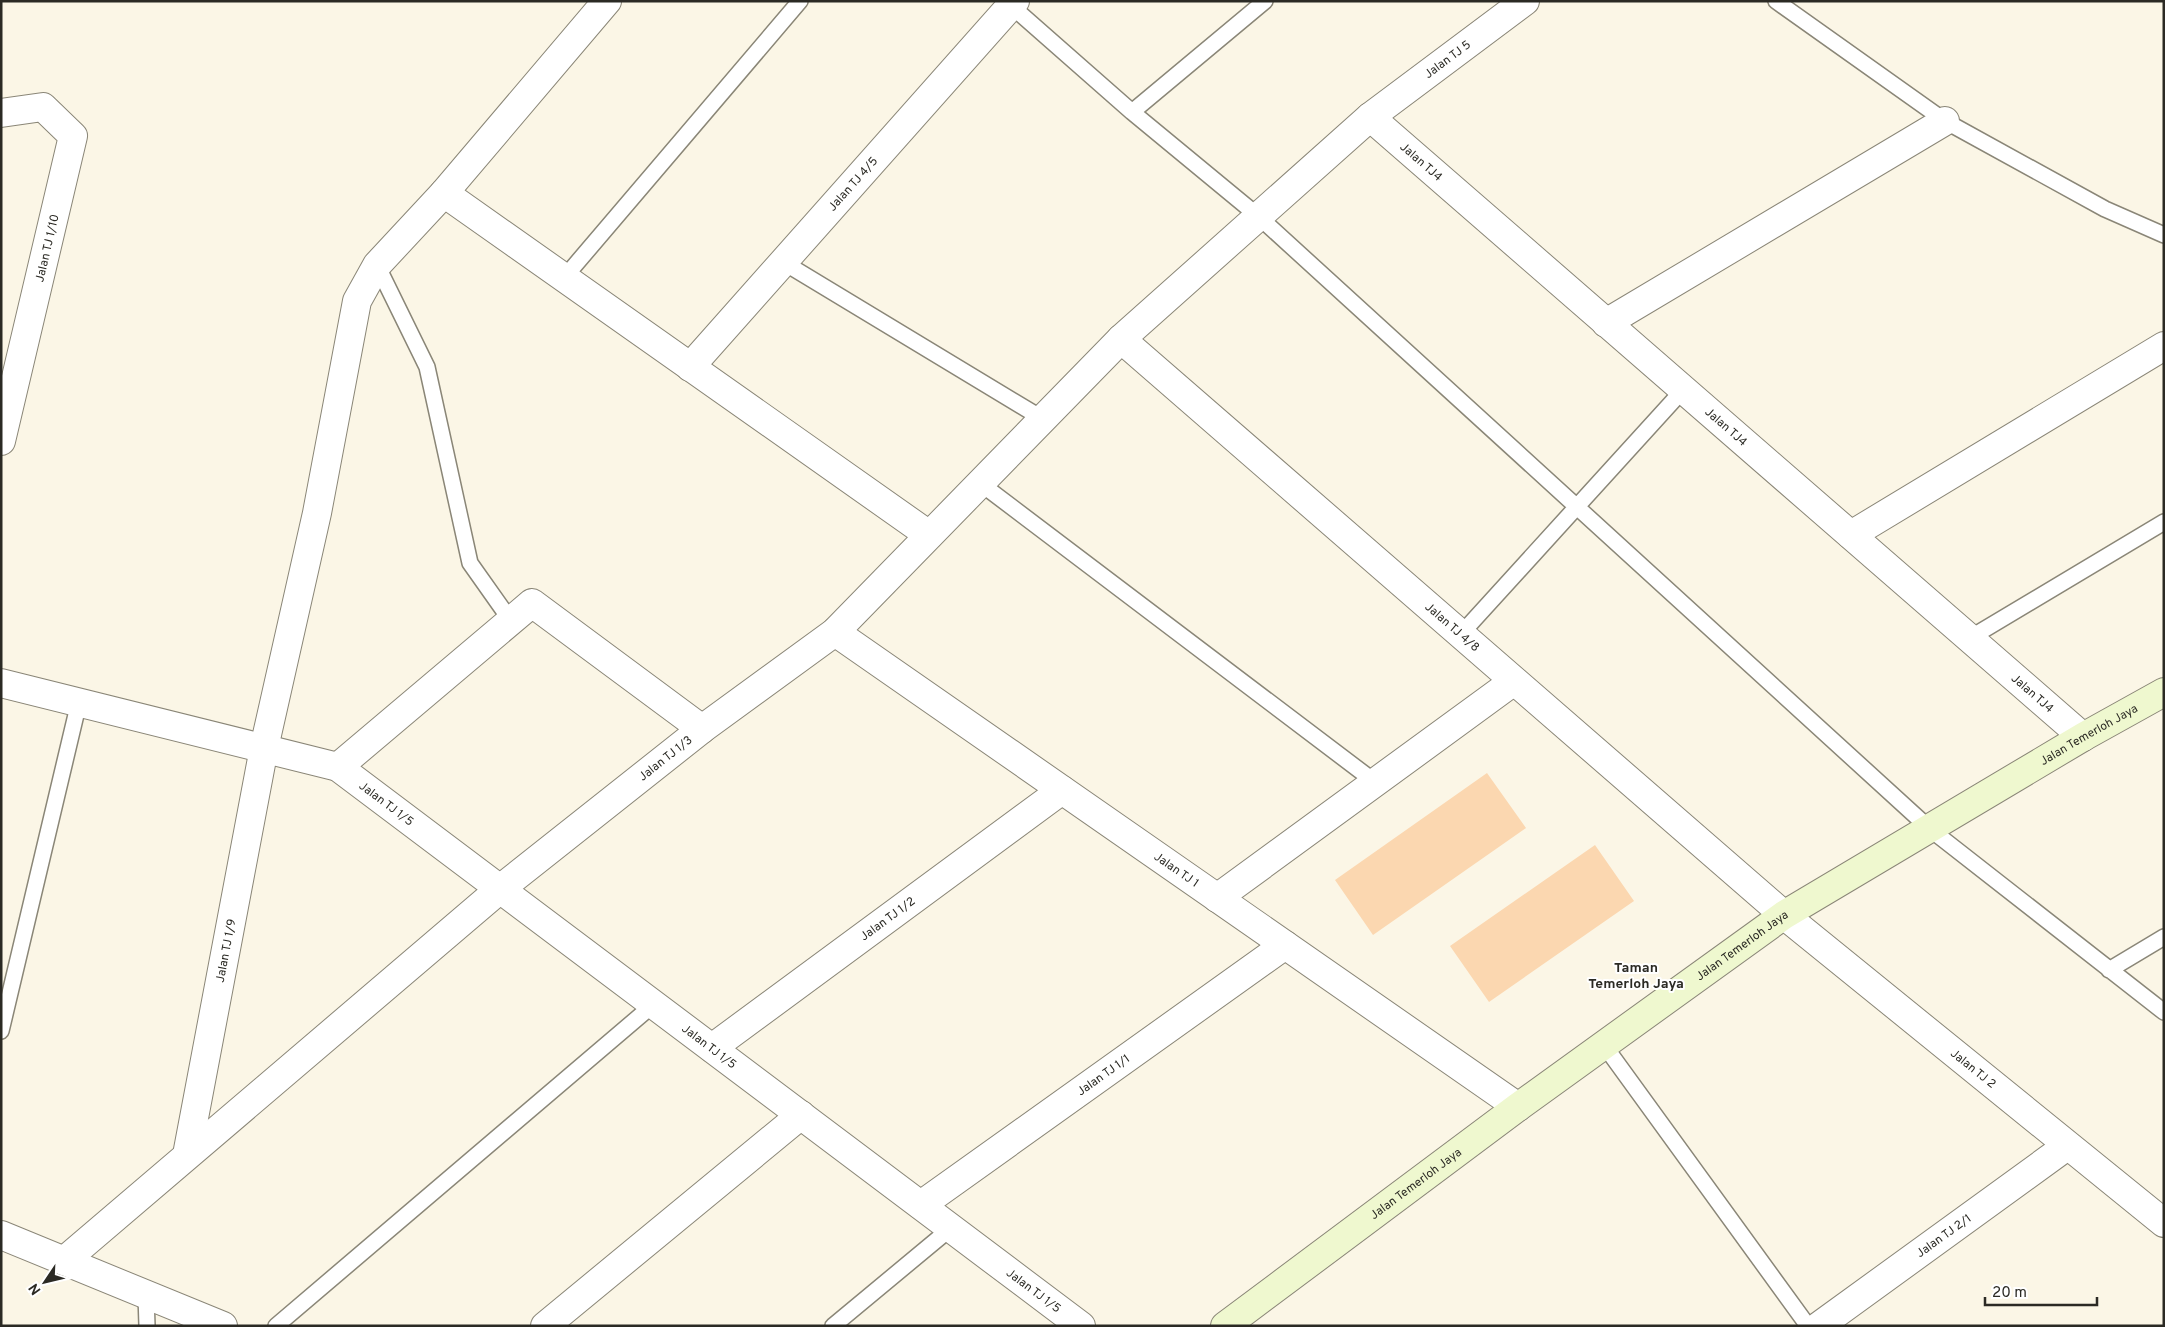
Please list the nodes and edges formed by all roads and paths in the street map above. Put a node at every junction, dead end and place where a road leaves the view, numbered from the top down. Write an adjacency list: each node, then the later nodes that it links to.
1 (607, 1): 11 (street, Jalan TJ 1/9)
2 (800, 1): 16 (lane)
3 (1265, 1): 7 (lane)
4 (1525, 1): 9 (street, Jalan TJ 5)
5 (1776, 1): 10 (lane)
6 (1010, 2): 7 (lane); 14 (street, Jalan TJ 4/5)
7 (1132, 112): 12 (lane)
8 (1, 113): 23 (street, Jalan TJ 1/10)
9 (1370, 117): 12 (street, Jalan TJ 5); 17 (street, Jalan TJ4)
10 (1945, 121): 13 (lane); 17 (street)
11 (444, 194): 15 (street, Jalan TJ 1/9); 16 (street)
12 (1258, 216): 18 (street, Jalan TJ 5); 25 (lane)
13 (2164, 235)
14 (783, 262): 20 (street, Jalan TJ 4/5); 22 (lane)
15 (377, 266): 29 (lane); 39 (street, Jalan TJ 1/9)
16 (564, 278): 20 (street)
17 (1606, 322): 21 (street, Jalan TJ4)
18 (1121, 339): 22 (street, Jalan TJ 1/3); 31 (street, Jalan TJ 4/8)
19 (2164, 346): 28 (street)
20 (690, 366): 27 (street)
21 (1683, 390): 25 (lane); 28 (street, Jalan TJ4)
22 (1043, 419): 24 (street, Jalan TJ 1/3)
23 (1, 441)
24 (980, 483): 27 (street, Jalan TJ 1/3); 41 (lane)
25 (1577, 507): 31 (lane); 43 (lane)
26 (2164, 522): 32 (lane)
27 (929, 535): 30 (street, Jalan TJ 1/3)
28 (1851, 535): 32 (street, Jalan TJ4)
29 (511, 621): 37 (street); 40 (street)
30 (835, 632): 37 (street, Jalan TJ 1/3); 42 (street, Jalan TJ 1)
31 (1461, 634): 33 (street, Jalan TJ 4/8)
32 (1970, 638): 38 (street, Jalan TJ4)
33 (1514, 681): 41 (street); 46 (street, Jalan TJ 4/8)
34 (1, 683): 36 (street)
35 (2164, 692): 38 (street, Jalan Temerloh Jaya)
36 (79, 702): 39 (street); 52 (lane)
37 (702, 728): 44 (street, Jalan TJ 1/3)
38 (2082, 737): 43 (street, Jalan Temerloh Jaya)
39 (264, 748): 40 (street); 58 (street, Jalan TJ 1/9)
40 (338, 767): 44 (street, Jalan TJ 1/5)
41 (1375, 782): 45 (street)
42 (1062, 790): 45 (street, Jalan TJ 1); 54 (street, Jalan TJ 1/2)
43 (1930, 829): 46 (street, Jalan Temerloh Jaya); 49 (lane)
44 (500, 889): 50 (street, Jalan TJ 1/5); 58 (street, Jalan TJ 1/3)
45 (1217, 898): 48 (street, Jalan TJ 1)
46 (1784, 915): 53 (street, Jalan Temerloh Jaya); 57 (street, Jalan TJ 2)
47 (2164, 937): 49 (lane)
48 (1285, 945): 55 (street, Jalan TJ 1); 59 (street, Jalan TJ 1/1)
49 (2109, 970): 51 (lane)
50 (654, 1004): 54 (street, Jalan TJ 1/5); 67 (lane)
51 (2164, 1012)
52 (1, 1031)
53 (1604, 1045): 55 (street, Jalan Temerloh Jaya); 72 (lane)
54 (712, 1048): 56 (street, Jalan TJ 1/5)
55 (1518, 1107): 71 (street, Jalan Temerloh Jaya)
56 (801, 1115): 59 (street, Jalan TJ 1/5); 68 (street)
57 (2067, 1146): 60 (street, Jalan TJ 2); 73 (street, Jalan TJ 2/1)
58 (187, 1155): 63 (street, Jalan TJ 1/3)
59 (921, 1205): 61 (street, Jalan TJ 1/5)
60 (2164, 1223)
61 (951, 1228): 69 (lane); 70 (street, Jalan TJ 1/5)
62 (1, 1235): 63 (street)
63 (64, 1261): 64 (street)
64 (146, 1294): 65 (lane); 66 (street)
65 (147, 1326)
66 (222, 1326)
67 (276, 1326)
68 (545, 1326)
69 (833, 1326)
70 (1081, 1326)
71 (1226, 1326)
72 (1808, 1326)
73 (1820, 1326)

